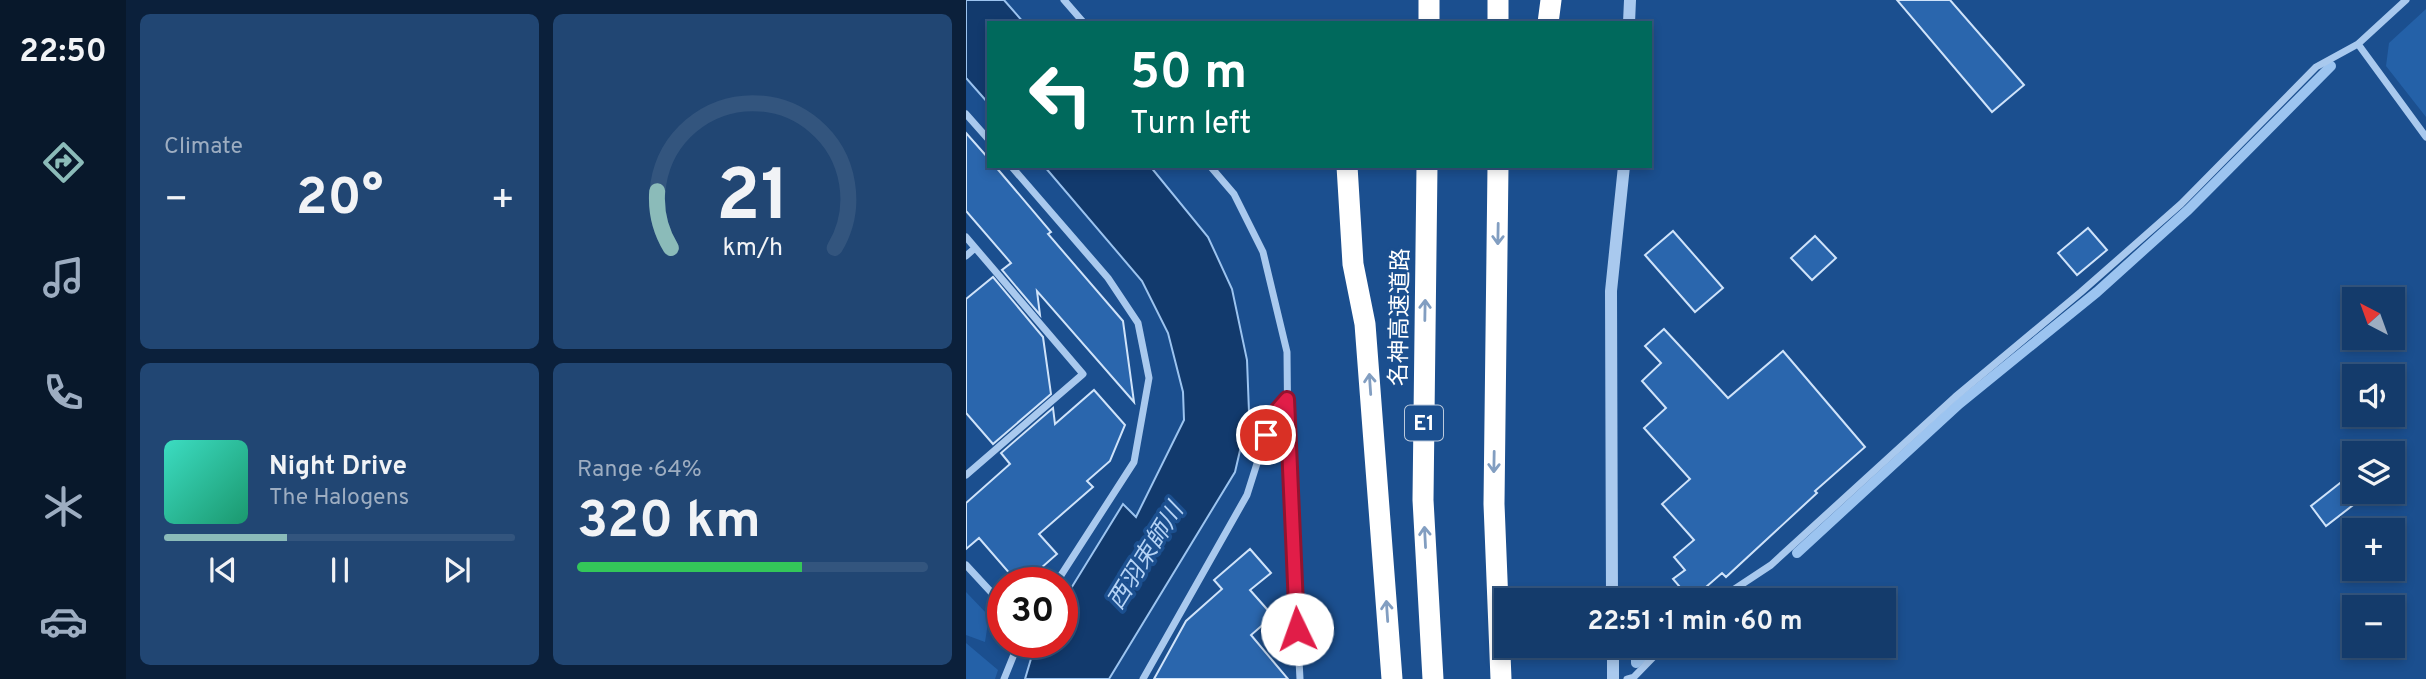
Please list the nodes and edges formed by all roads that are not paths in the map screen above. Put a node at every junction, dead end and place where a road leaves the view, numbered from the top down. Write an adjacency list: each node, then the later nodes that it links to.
1 (1064, 0): 7 (street)
2 (1429, 0): 8 (highway)
3 (1499, 0): 9 (highway)
4 (1551, 0): 10 (highway)
5 (1630, 0): 11 (street)
6 (2406, 0): 12 (street)
7 (1082, 21)
8 (1429, 21)
9 (1498, 21)
10 (1548, 21)
11 (1629, 21)
12 (2358, 44): 14 (street); 33 (street)
13 (966, 114): 15 (street)
14 (2426, 137)
15 (987, 138)
16 (1013, 168): 30 (street)
17 (1212, 168): 27 (street)
18 (1348, 168): 40 (highway, one-way to 18)
19 (1427, 168): 41 (highway, 名神高速道路 / E1, one-way to 19)
20 (1498, 168): 23 (highway)
21 (1513, 168): 23 (highway)
22 (1623, 168): 32 (street)
23 (1498, 191): 42 (highway, one-way to 42)
24 (966, 237): 25 (street)
25 (975, 248): 26 (street); 28 (street)
26 (966, 256)
27 (1287, 399): 38 (street); 39 (street)
28 (966, 475)
29 (966, 565): 31 (street)
30 (1066, 567)
31 (987, 588)
32 (1612, 588)
33 (1736, 588)
34 (1013, 658): 37 (street)
35 (1613, 658): 43 (street)
36 (1652, 658): 44 (street)
37 (1004, 679)
38 (1143, 679)
39 (1300, 679)
40 (1392, 679)
41 (1433, 679)
42 (1501, 679)
43 (1613, 679)
44 (1627, 679)

